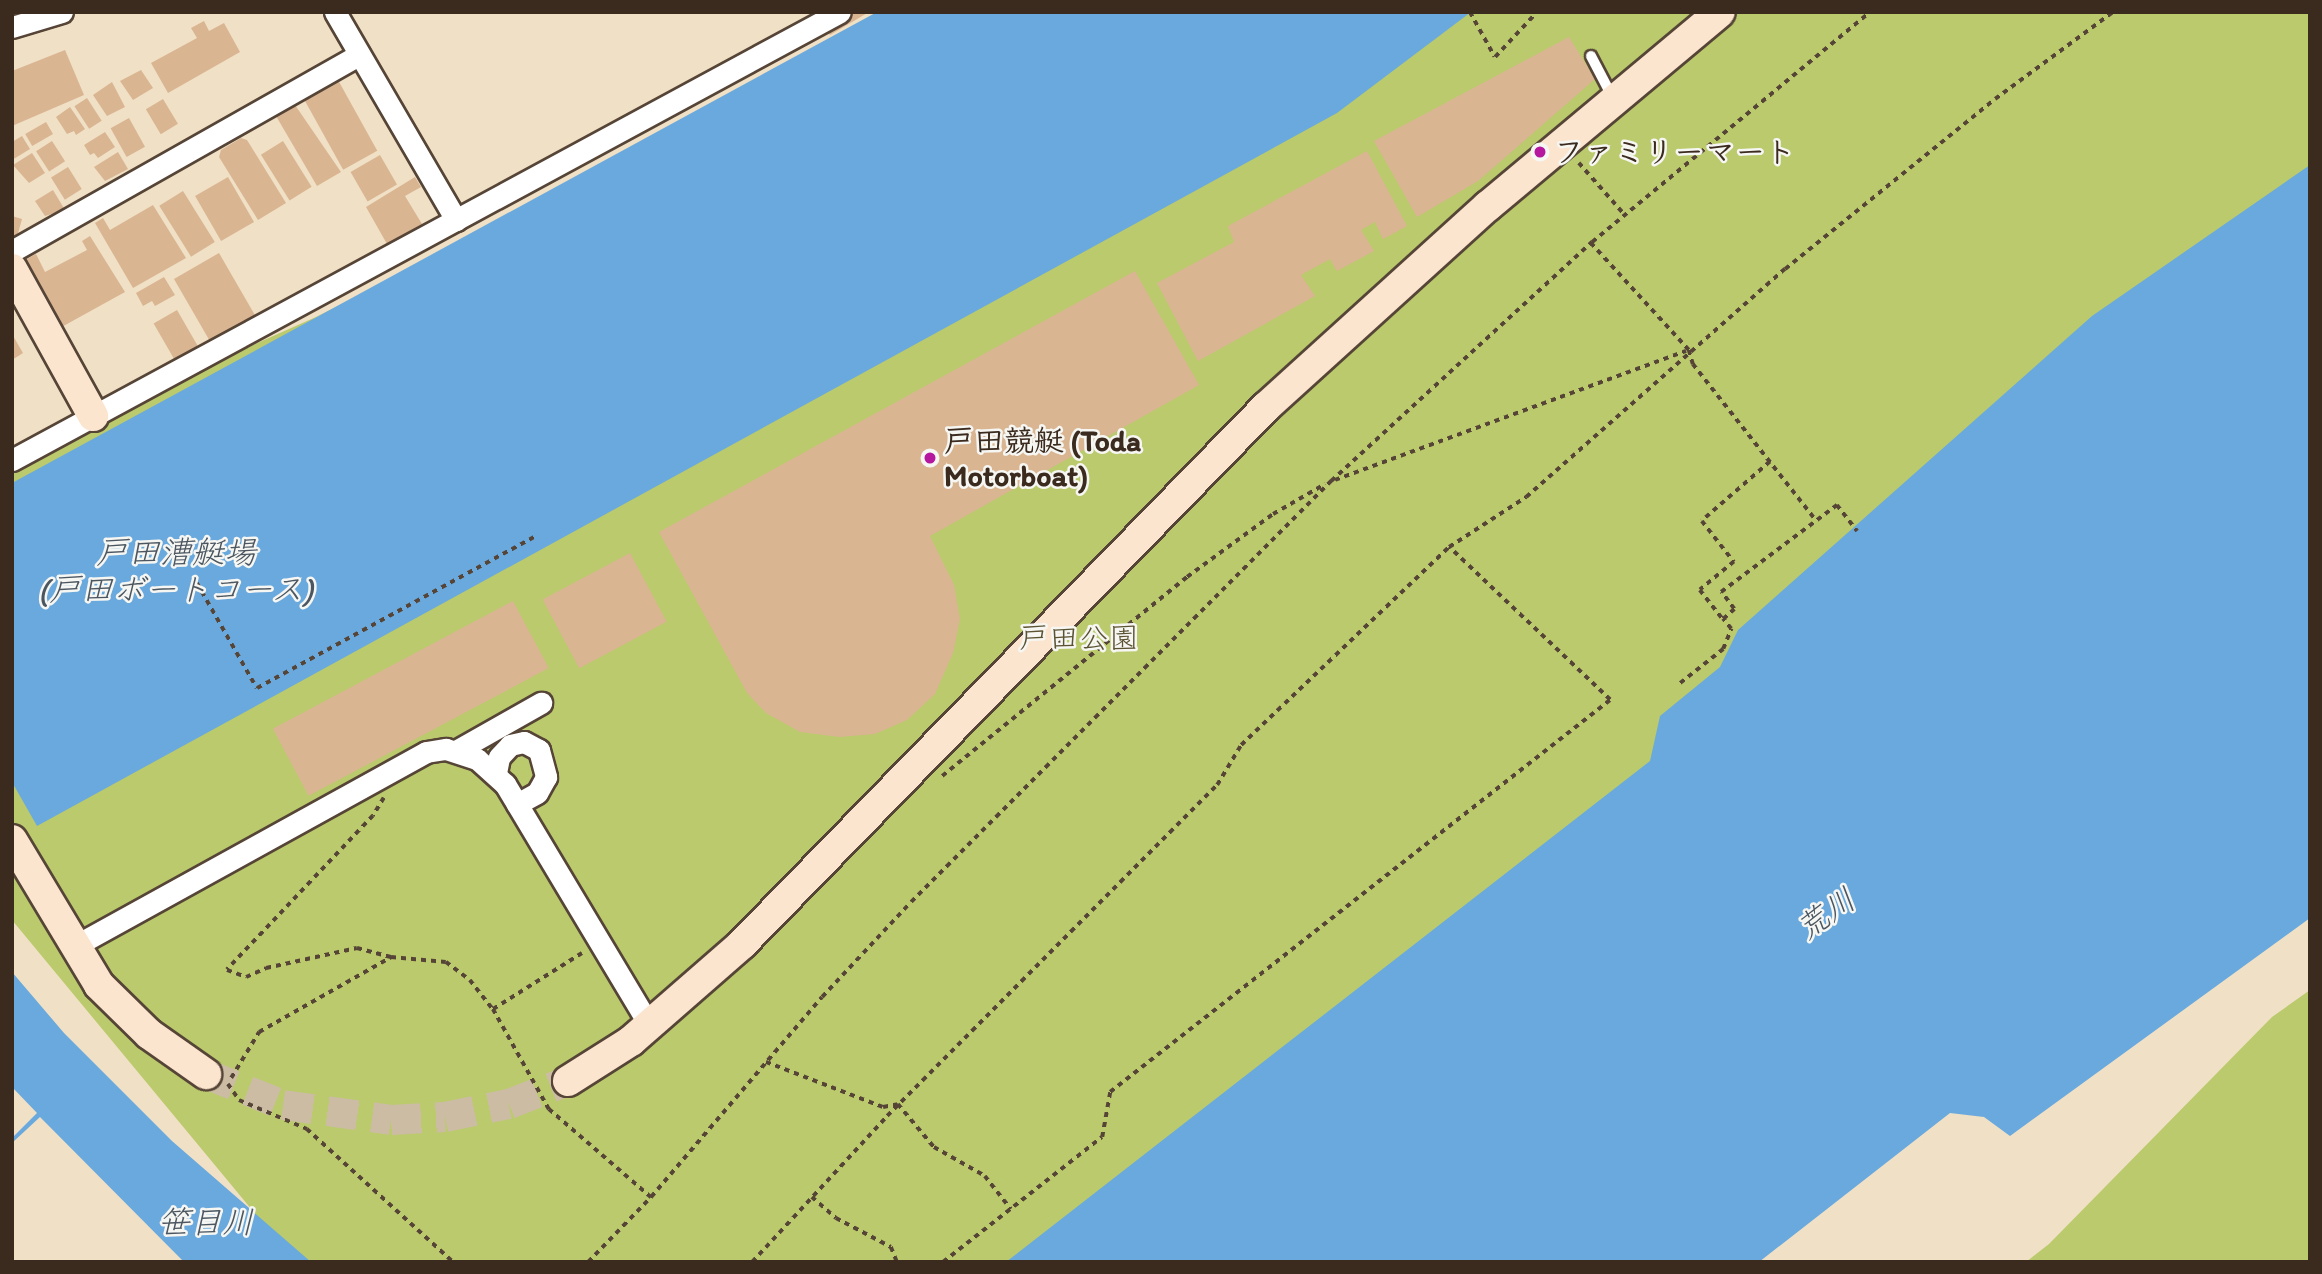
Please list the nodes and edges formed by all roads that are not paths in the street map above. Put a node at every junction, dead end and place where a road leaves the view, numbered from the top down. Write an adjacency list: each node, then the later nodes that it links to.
1 (62, 12): 5 (street)
2 (335, 12): 6 (street)
3 (840, 12): 9 (street)
4 (1720, 12): 8 (street)
5 (12, 27)
6 (359, 55): 9 (street); 10 (street)
7 (1591, 56): 8 (lane)
8 (1614, 100): 20 (street)
9 (456, 220): 12 (street)
10 (12, 251)
11 (12, 269): 12 (street)
12 (93, 416): 13 (street)
13 (12, 460)
14 (541, 703): 15 (street)
15 (456, 751): 16 (street); 19 (street)
16 (496, 773): 17 (street); 17 (street)
17 (517, 804): 20 (street)
18 (16, 848): 19 (street)
19 (73, 947): 21 (street)
20 (650, 1026): 22 (street)
21 (206, 1074)
22 (568, 1082)

